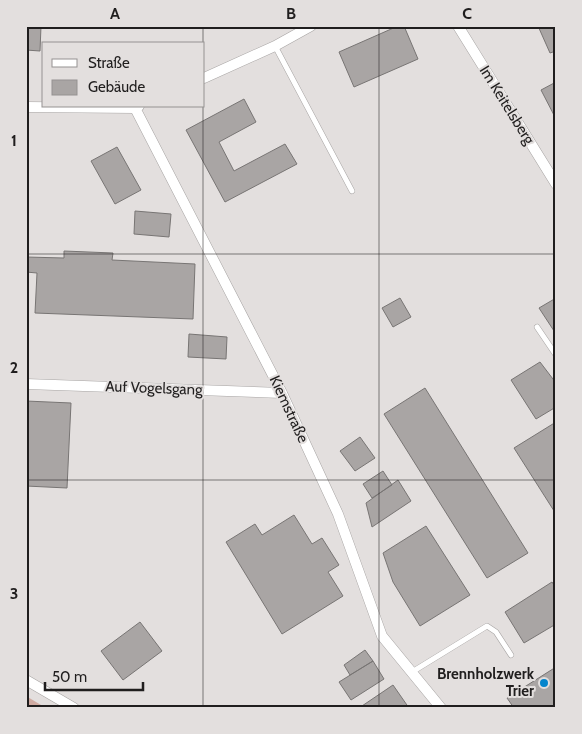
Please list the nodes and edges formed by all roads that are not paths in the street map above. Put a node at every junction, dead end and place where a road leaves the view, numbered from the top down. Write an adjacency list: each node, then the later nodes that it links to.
1 (311, 26): 3 (street)
2 (458, 26): 8 (street, Im Keitelsberg)
3 (275, 46): 4 (street); 9 (lane)
4 (205, 78)
5 (26, 107): 6 (street)
6 (42, 107)
7 (138, 108): 13 (street, Kiemstraße)
8 (556, 184)
9 (352, 191)
10 (537, 327): 11 (lane)
11 (556, 355)
12 (26, 384): 13 (street, Auf Vogelsgang)
13 (282, 392): 15 (street, Kiemstraße)
14 (511, 655): 15 (lane)
15 (412, 672): 18 (street, Kiemstraße)
16 (26, 680): 17 (street)
17 (74, 708)
18 (441, 708)

